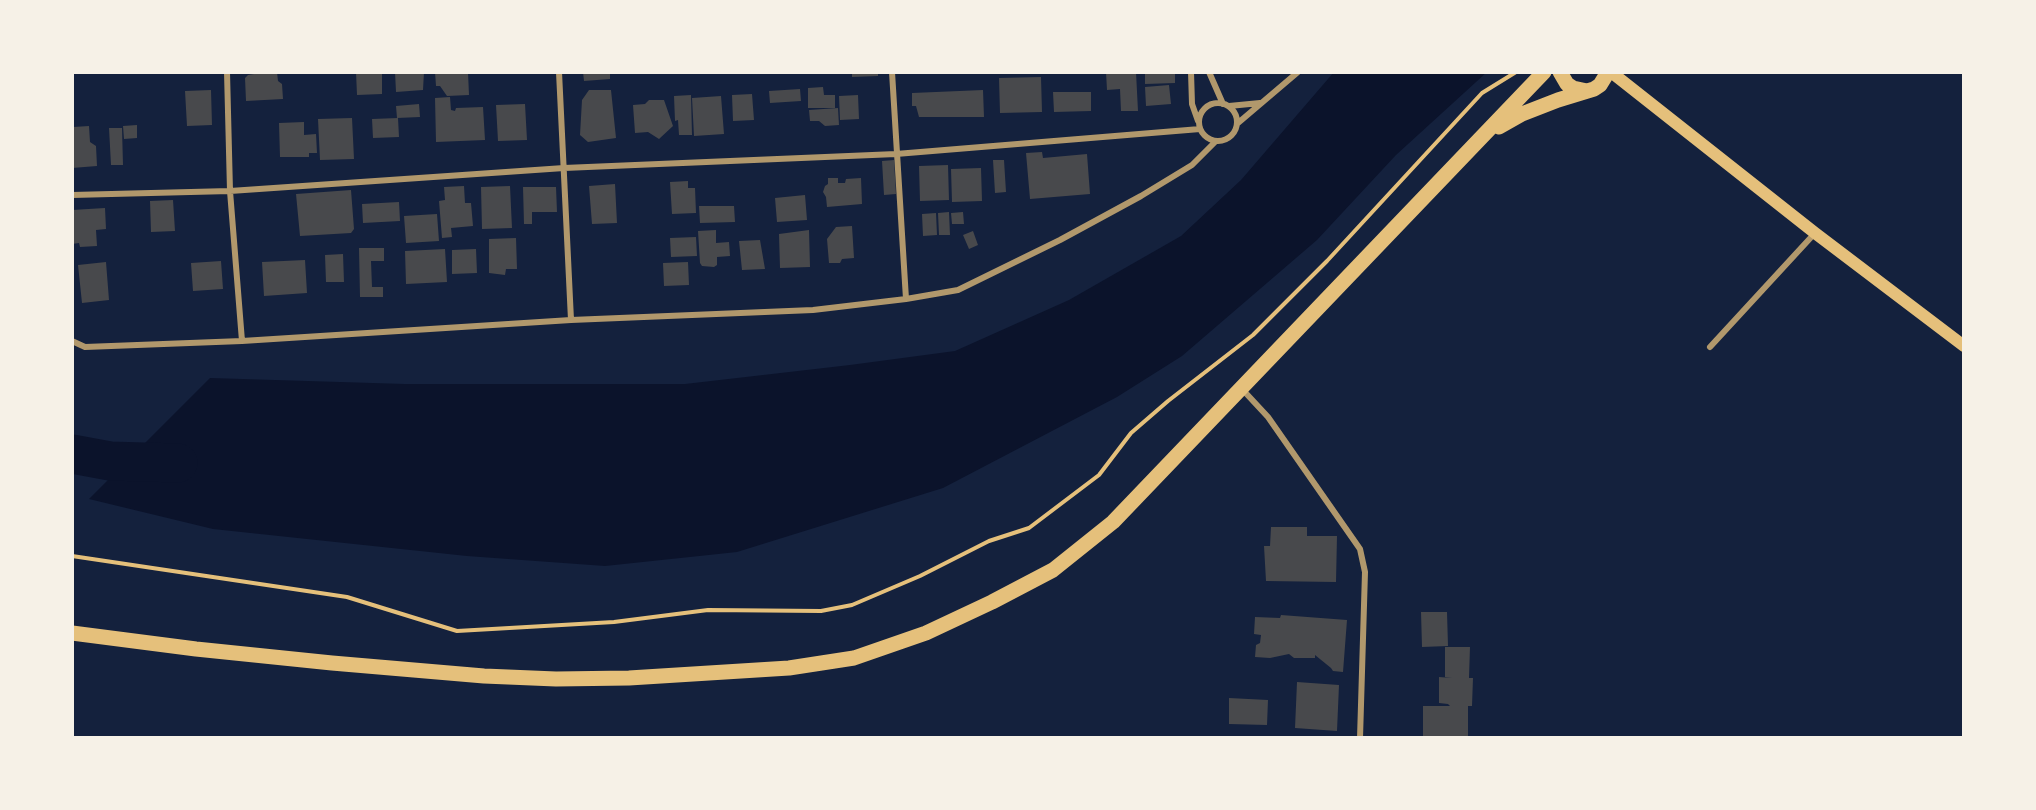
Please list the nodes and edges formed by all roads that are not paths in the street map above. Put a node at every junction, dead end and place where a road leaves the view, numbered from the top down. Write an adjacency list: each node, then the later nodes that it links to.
1 (227, 72): 19 (street)
2 (559, 72): 18 (street)
3 (892, 72): 17 (street)
4 (1191, 72): 14 (street)
5 (1209, 72): 12 (street)
6 (1298, 72): 11 (street)
7 (1544, 72): 15 (main road)
8 (1560, 72): 10 (main road)
9 (1609, 72): 10 (main road); 21 (main road)
10 (1587, 91): 15 (main road)
11 (1260, 103): 12 (street); 13 (street)
12 (1226, 105): 13 (street); 14 (street)
13 (1238, 123): 16 (street)
14 (1199, 126): 16 (street); 17 (street)
15 (1483, 136): 28 (main road)
16 (1215, 142): 22 (street)
17 (896, 154): 18 (street); 22 (street)
18 (564, 168): 19 (street); 23 (street)
19 (230, 191): 20 (street); 25 (street)
20 (72, 195)
21 (1815, 233): 26 (main road); 27 (street)
22 (906, 299): 23 (street)
23 (571, 320): 25 (street)
24 (72, 341): 25 (street)
25 (242, 341)
26 (1964, 346)
27 (1710, 347)
28 (1242, 389): 29 (main road); 30 (street)
29 (72, 633)
30 (1360, 738)

